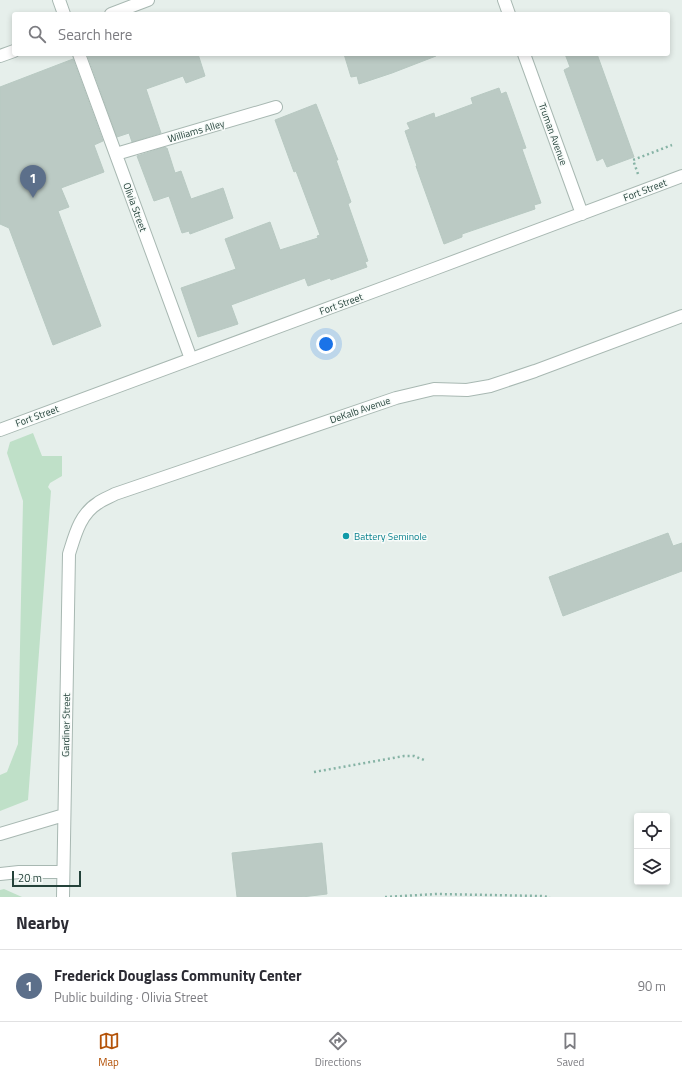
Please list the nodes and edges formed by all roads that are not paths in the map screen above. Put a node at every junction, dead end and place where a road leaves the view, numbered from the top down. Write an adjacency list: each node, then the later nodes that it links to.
1 (59, 0): 4 (street)
2 (148, 0): 5 (street)
3 (504, 0): 6 (street)
4 (63, 12)
5 (116, 12)
6 (508, 12)
7 (12, 52): 8 (street)
8 (0, 56)
9 (80, 56): 12 (street, Olivia Street)
10 (525, 56): 14 (street, Truman Avenue)
11 (276, 107): 12 (street, Williams Alley)
12 (116, 154): 16 (street, Olivia Street)
13 (682, 176): 14 (street, Fort Street)
14 (582, 214): 16 (street, Fort Street)
15 (682, 316): 18 (street, DeKalb Avenue)
16 (192, 359): 17 (street, Fort Street)
17 (0, 430)
18 (69, 554): 19 (street, Gardiner Street)
19 (64, 815): 20 (street); 21 (street, Gardiner Street)
20 (0, 834)
21 (63, 872): 22 (street); 23 (street, Gardiner Street)
22 (0, 874)
23 (63, 897)

